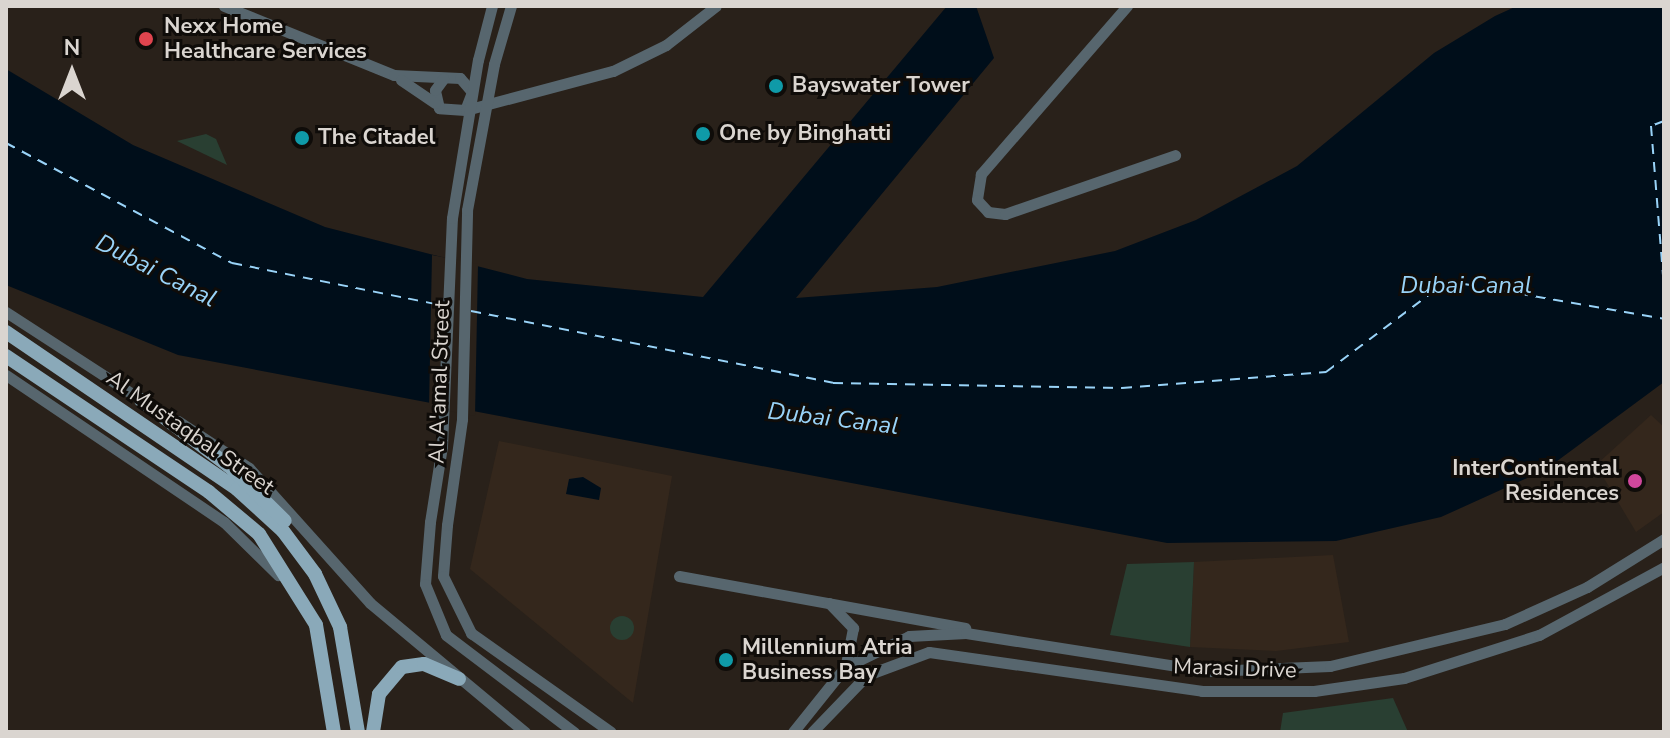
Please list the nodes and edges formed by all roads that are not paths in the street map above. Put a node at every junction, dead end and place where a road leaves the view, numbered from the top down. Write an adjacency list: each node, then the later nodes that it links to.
1 (224, 6): 6 (street)
2 (492, 6): 34 (street, Al A'amal Street, bridge)
3 (511, 6): 35 (street, Al A'amal Street, bridge)
4 (716, 6): 9 (street)
5 (1127, 6): 12 (street)
6 (394, 75): 7 (street); 10 (street)
7 (443, 79): 8 (street); 10 (street)
8 (467, 83): 9 (street); 11 (street)
9 (504, 95): 11 (street)
10 (435, 103): 11 (street)
11 (465, 110)
12 (1175, 155)
13 (6, 312): 17 (street)
14 (12, 336): 19 (main road, Al Mustaqbal Street)
15 (6, 356): 25 (main road, Al Mustaqbal Street)
16 (6, 375): 25 (street)
17 (141, 400): 19 (main road); 28 (street)
18 (1664, 539): 26 (street, Marasi Drive)
19 (296, 547): 31 (main road, Al Mustaqbal Street)
20 (1664, 567): 29 (street, Marasi Drive)
21 (679, 576): 22 (street, Marasi Drive)
22 (821, 599): 23 (street, Marasi Drive); 27 (street, Marasi Drive)
23 (984, 636): 26 (street, Marasi Drive); 27 (street, Marasi Drive)
24 (1055, 636): 26 (street)
25 (324, 649): 30 (main road, Al Mustaqbal Street)
26 (1061, 650)
27 (845, 667): 36 (street, Marasi Drive)
28 (459, 679): 32 (main road); 33 (street)
29 (816, 729)
30 (334, 732)
31 (358, 732)
32 (373, 732)
33 (525, 732)
34 (574, 732)
35 (611, 732)
36 (793, 732)

